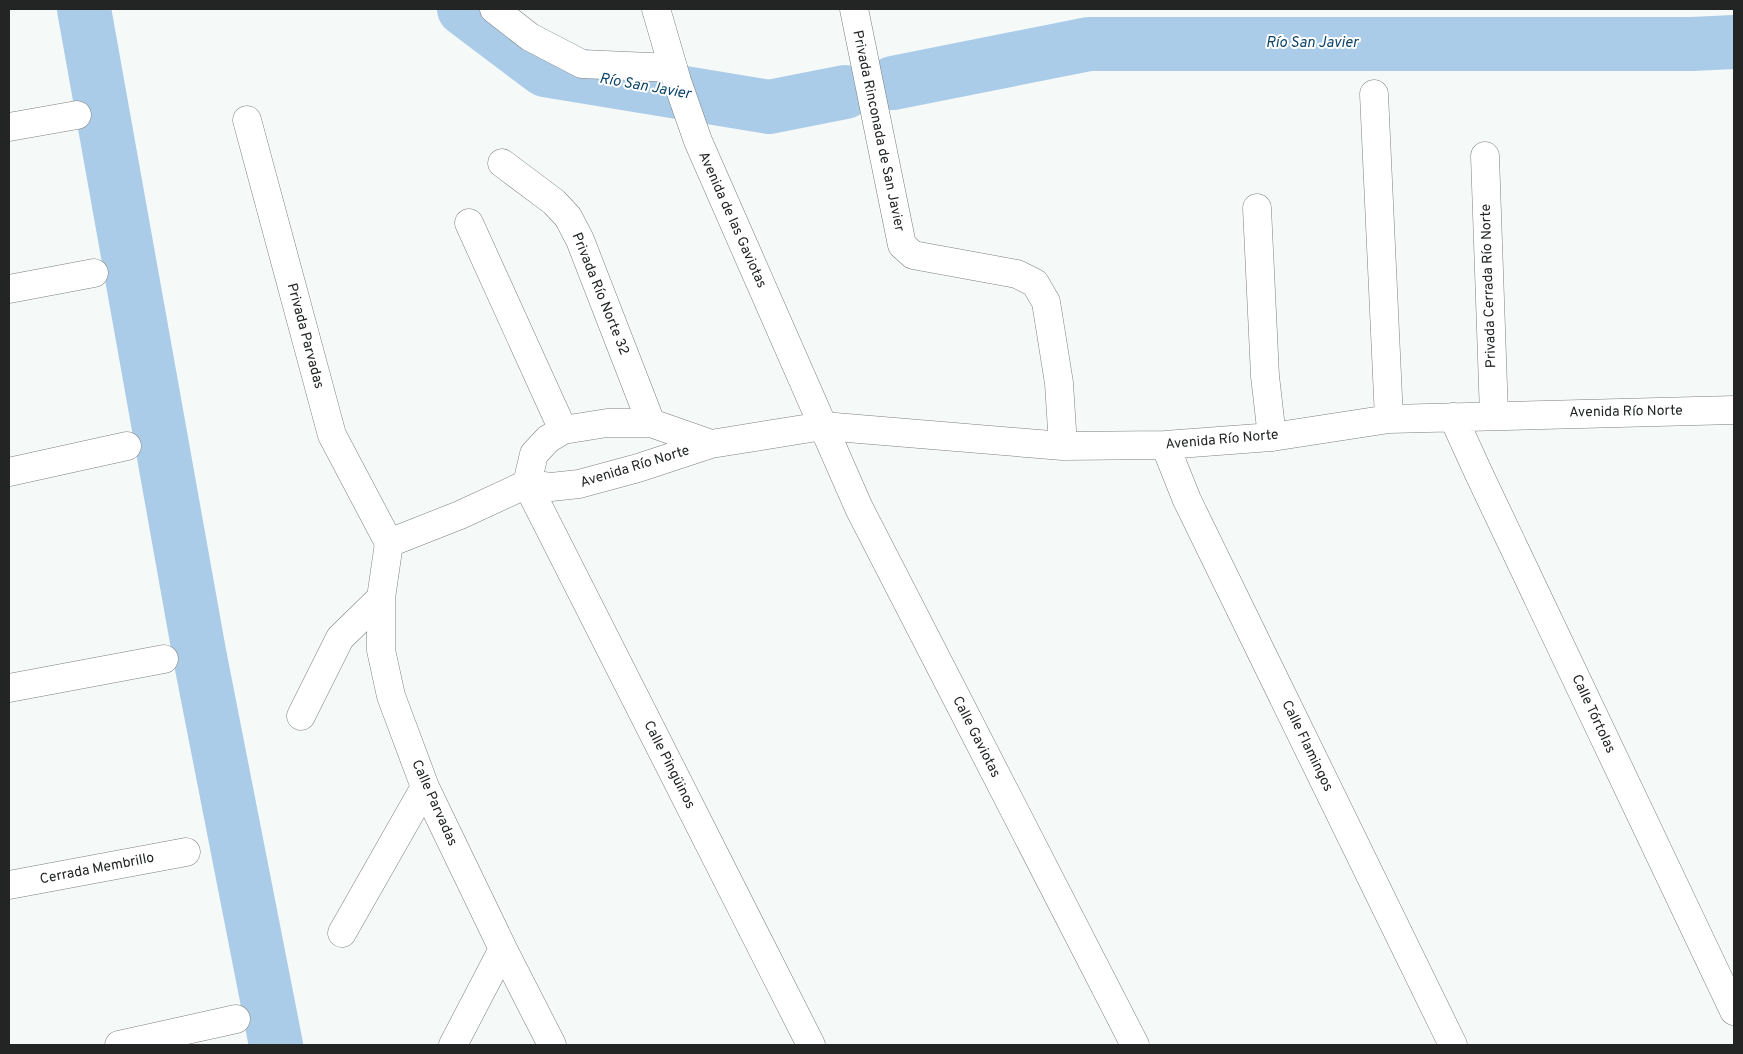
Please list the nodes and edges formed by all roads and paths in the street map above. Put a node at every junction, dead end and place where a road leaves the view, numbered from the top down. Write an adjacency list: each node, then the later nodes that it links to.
1 (494, 9): 4 (street)
2 (656, 9): 4 (street, Avenida de las Gaviotas)
3 (854, 9): 26 (street, Privada Rinconada de San Javier)
4 (675, 75): 20 (street, Avenida de las Gaviotas)
5 (1374, 94): 18 (street)
6 (77, 115): 8 (street)
7 (247, 120): 29 (street, Privada Parvadas)
8 (9, 127)
9 (1485, 156): 16 (street, Privada Cerrada Río Norte)
10 (502, 163): 19 (street, Privada Río Norte 32)
11 (1257, 208): 22 (street)
12 (469, 223): 21 (street)
13 (94, 273): 14 (street)
14 (9, 289)
15 (1734, 410): 16 (street, Avenida Río Norte)
16 (1494, 415): 17 (street, Avenida Río Norte)
17 (1453, 417): 18 (street, Avenida Río Norte); 39 (street, Calle Tórtolas)
18 (1389, 419): 22 (street, Avenida Río Norte)
19 (651, 423): 21 (street, Avenida Río Norte); 23 (street, Avenida Río Norte)
20 (823, 426): 23 (street, Avenida Río Norte); 26 (street, Avenida Río Norte); 45 (street, Calle Gaviotas)
21 (563, 430): 28 (street, Avenida Río Norte)
22 (1272, 437): 24 (street, Avenida Río Norte)
23 (711, 444): 28 (street, Avenida Río Norte)
24 (1165, 445): 26 (street, Avenida Río Norte); 46 (street, Calle Flamingos)
25 (127, 446): 27 (street)
26 (1063, 446)
27 (9, 472)
28 (527, 484): 29 (street); 44 (street, Calle Pingüinos)
29 (389, 543): 30 (street, Calle Parvadas)
30 (381, 598): 33 (street); 34 (street, Calle Parvadas)
31 (164, 658): 32 (street)
32 (9, 688)
33 (301, 716)
34 (425, 787): 37 (street); 38 (street, Calle Parvadas)
35 (186, 852): 36 (street, Cerrada Membrillo)
36 (9, 885)
37 (342, 933)
38 (503, 949): 42 (street); 43 (street, Calle Parvadas)
39 (1734, 1011)
40 (236, 1019): 41 (street)
41 (119, 1045)
42 (454, 1045)
43 (552, 1045)
44 (811, 1045)
45 (1135, 1045)
46 (1453, 1045)

